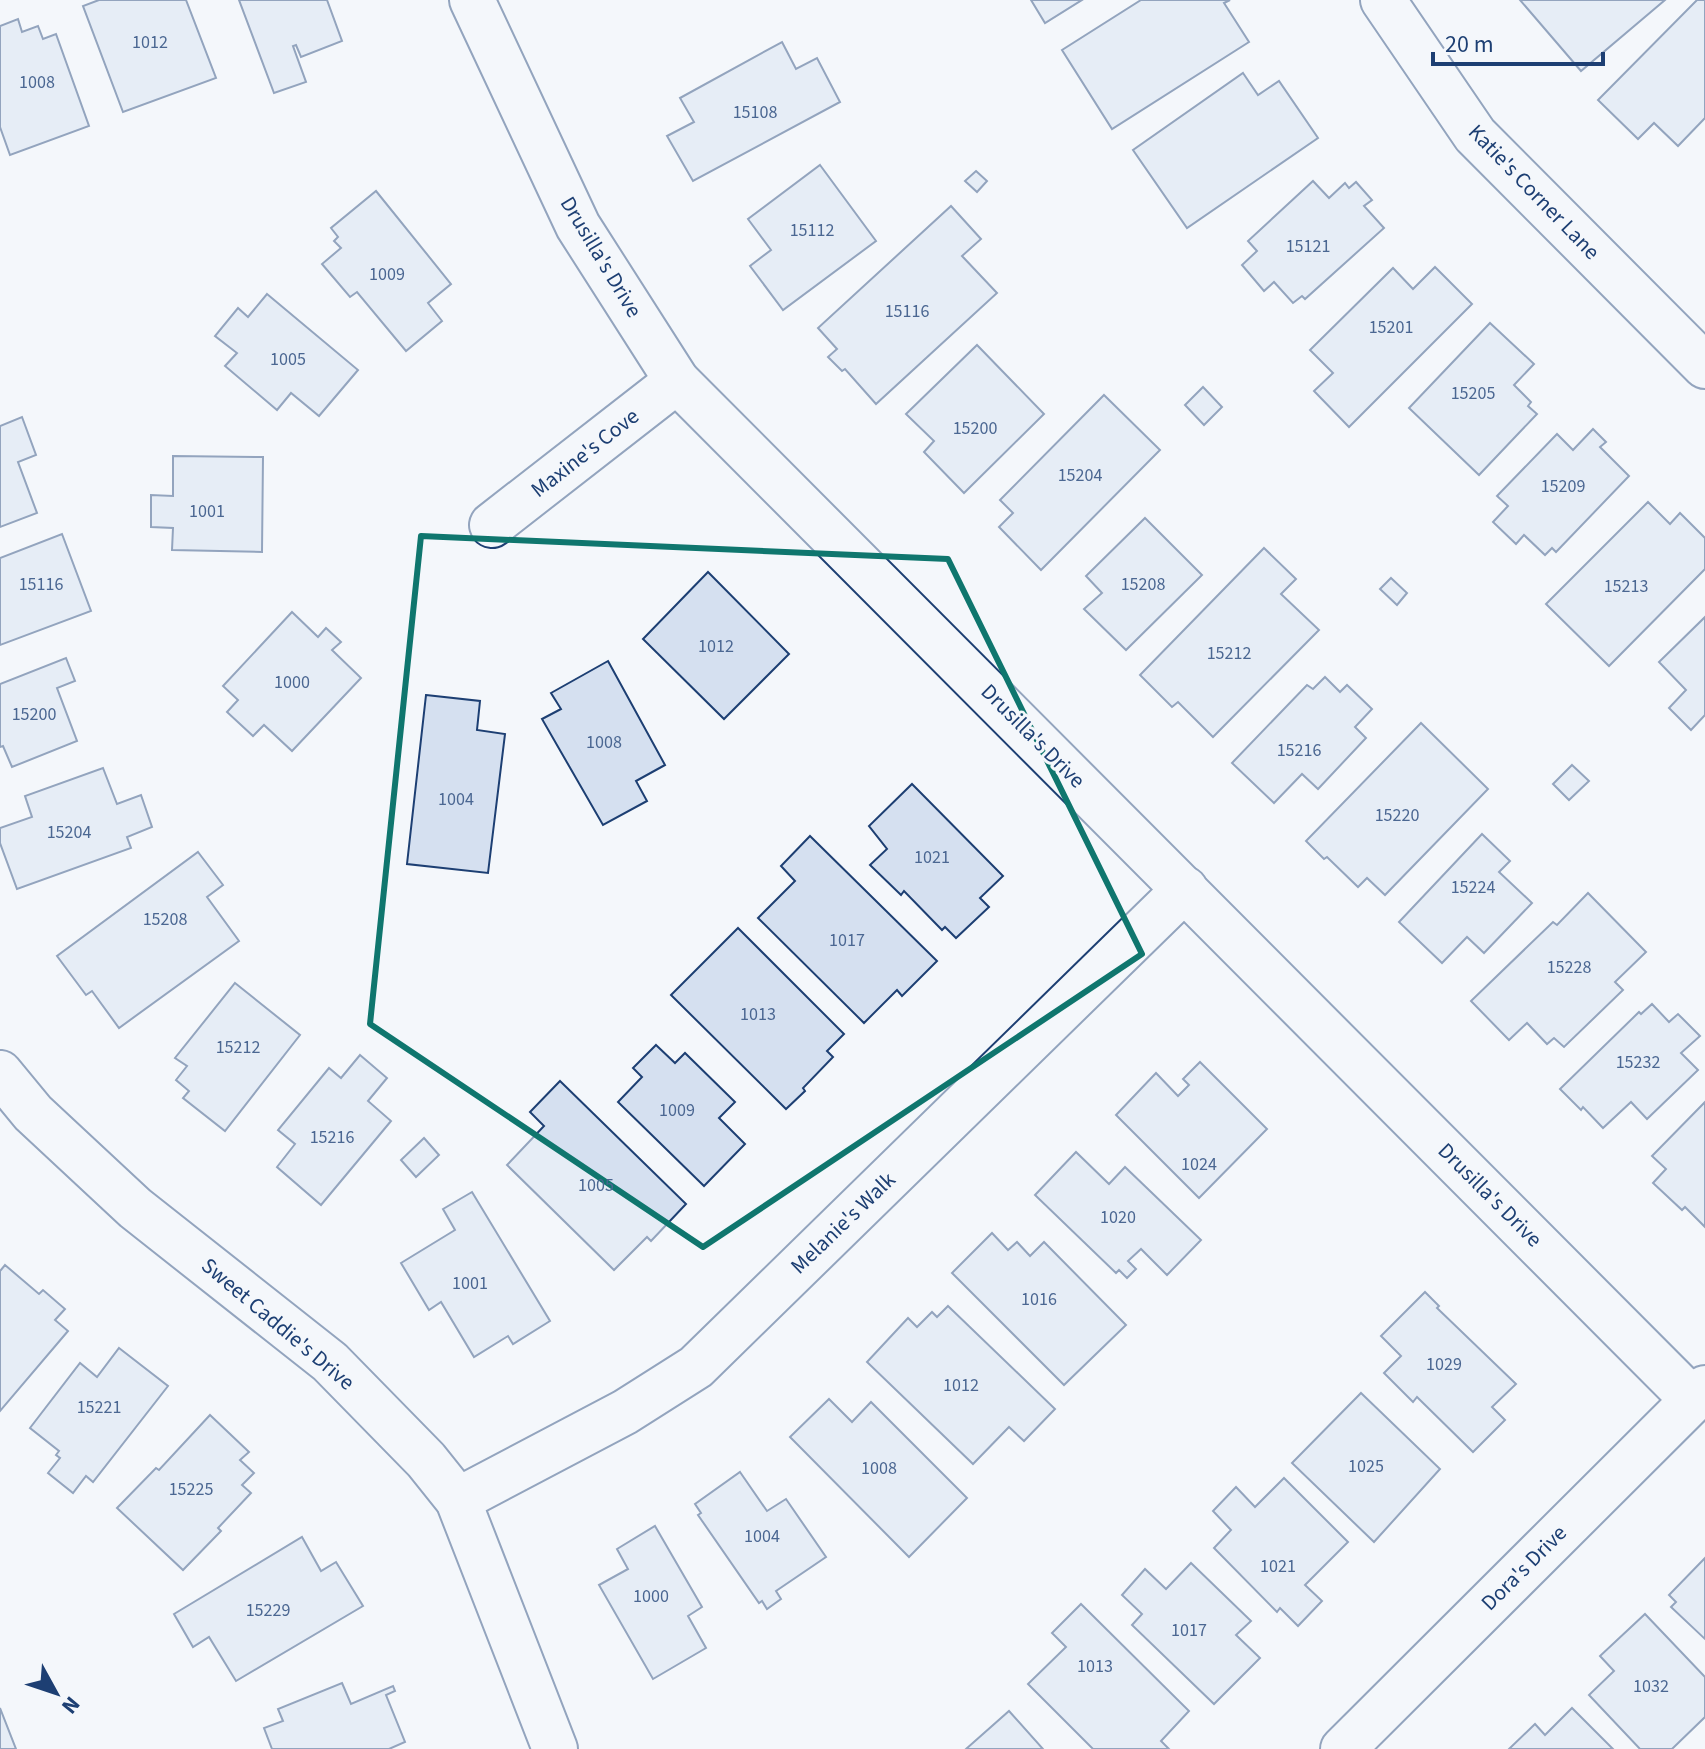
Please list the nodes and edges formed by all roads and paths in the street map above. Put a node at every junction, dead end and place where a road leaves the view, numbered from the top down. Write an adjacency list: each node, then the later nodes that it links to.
1 (472, 0): 4 (street, Drusilla's Drive)
2 (1383, 0): 3 (street, Katie's Corner Lane)
3 (1705, 366)
4 (677, 381): 5 (street, Maxine's Cove); 6 (street, Drusilla's Drive)
5 (492, 525)
6 (1185, 889): 8 (street, Drusilla's Drive); 9 (street, Melanie's Walk)
7 (0, 1073): 9 (street, Sweet Caddie's Drive)
8 (1699, 1394): 11 (street, Dora's Drive)
9 (458, 1500): 10 (street, Sweet Caddie's Drive)
10 (555, 1749)
11 (1343, 1749)

